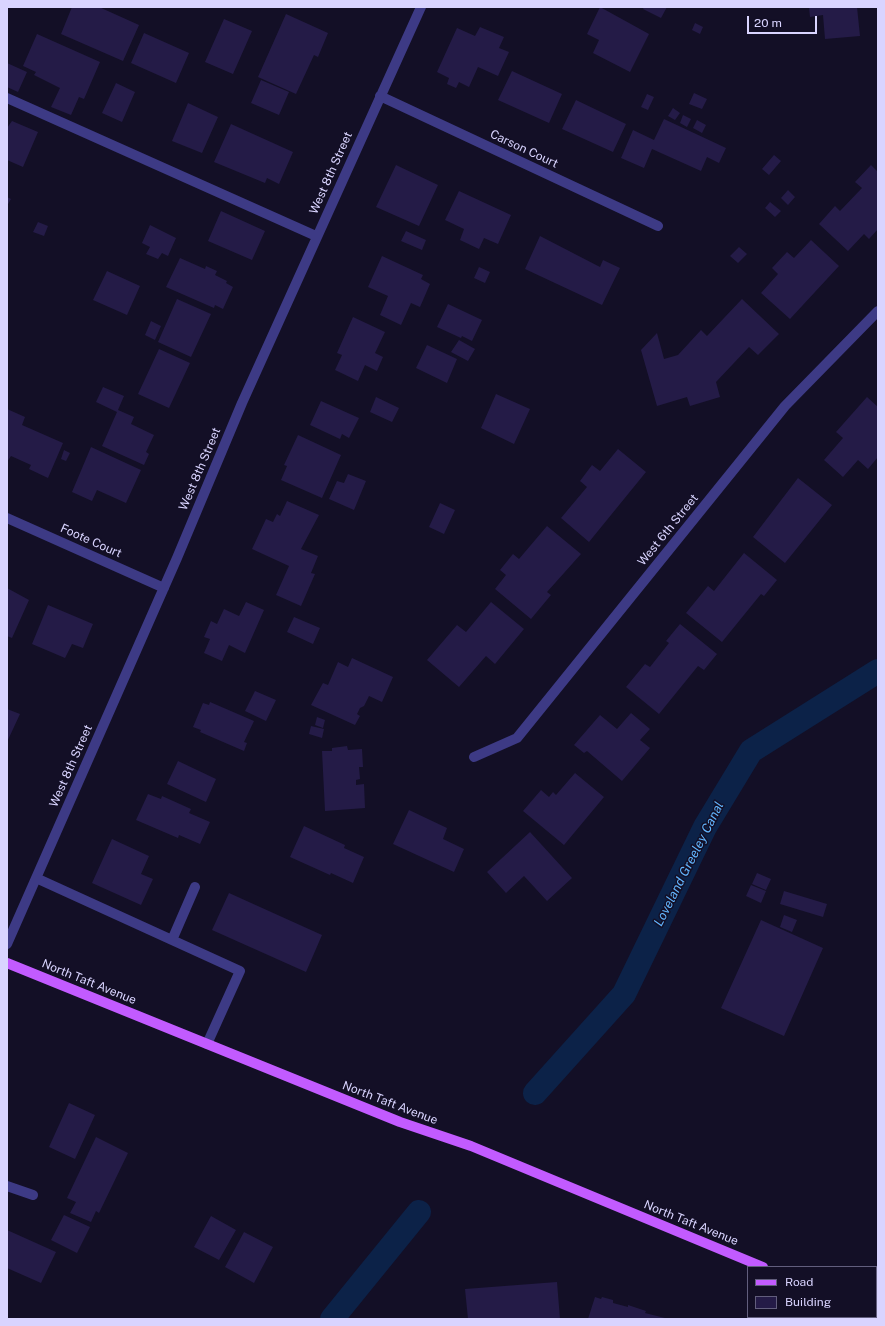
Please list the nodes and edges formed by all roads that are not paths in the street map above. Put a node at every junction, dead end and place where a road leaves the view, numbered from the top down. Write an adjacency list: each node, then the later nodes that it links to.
1 (421, 7): 2 (street, West 8th Street)
2 (380, 96): 4 (street, Carson Court); 5 (street, West 8th Street)
3 (7, 98): 5 (street)
4 (658, 226)
5 (316, 236): 8 (street, West 8th Street)
6 (878, 311): 9 (street, West 6th Street)
7 (7, 518): 8 (street, Foote Court)
8 (164, 588): 10 (street, West 8th Street)
9 (474, 756)
10 (36, 878): 12 (street); 13 (street, West 8th Street)
11 (195, 887): 12 (street)
12 (172, 940): 15 (street)
13 (7, 944)
14 (7, 963): 15 (main road, North Taft Avenue)
15 (207, 1044): 18 (main road, North Taft Avenue)
16 (7, 1186): 17 (street)
17 (33, 1195)
18 (761, 1266)

